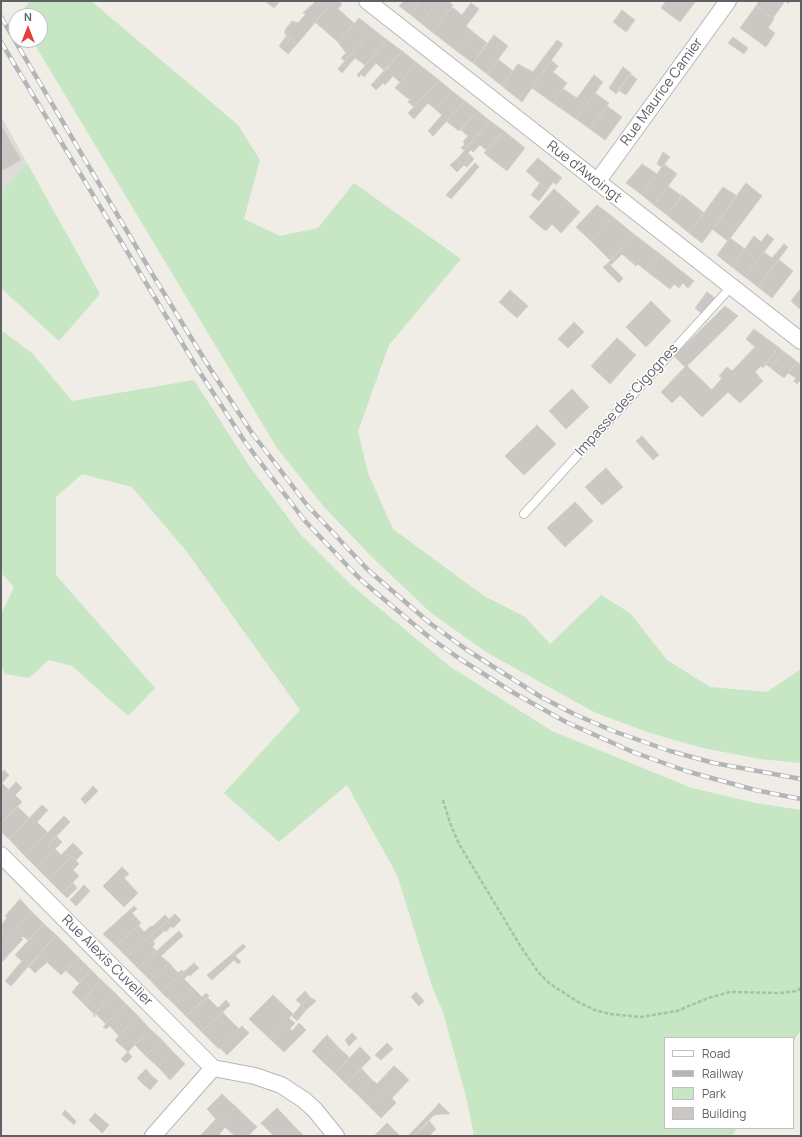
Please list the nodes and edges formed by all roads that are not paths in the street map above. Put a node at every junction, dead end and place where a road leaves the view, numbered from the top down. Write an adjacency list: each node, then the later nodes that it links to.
1 (367, 1): 3 (street, Rue d'Awoingt)
2 (728, 1): 3 (street, Rue Maurice Camier)
3 (597, 182): 4 (street, Rue d'Awoingt)
4 (731, 287): 5 (street, Rue d'Awoingt); 6 (lane, Impasse des Cigognes)
5 (801, 341)
6 (524, 514)
7 (1, 855): 8 (street, Rue Alexis Cuvelier)
8 (213, 1068): 9 (street); 10 (street)
9 (153, 1136)
10 (336, 1136)

